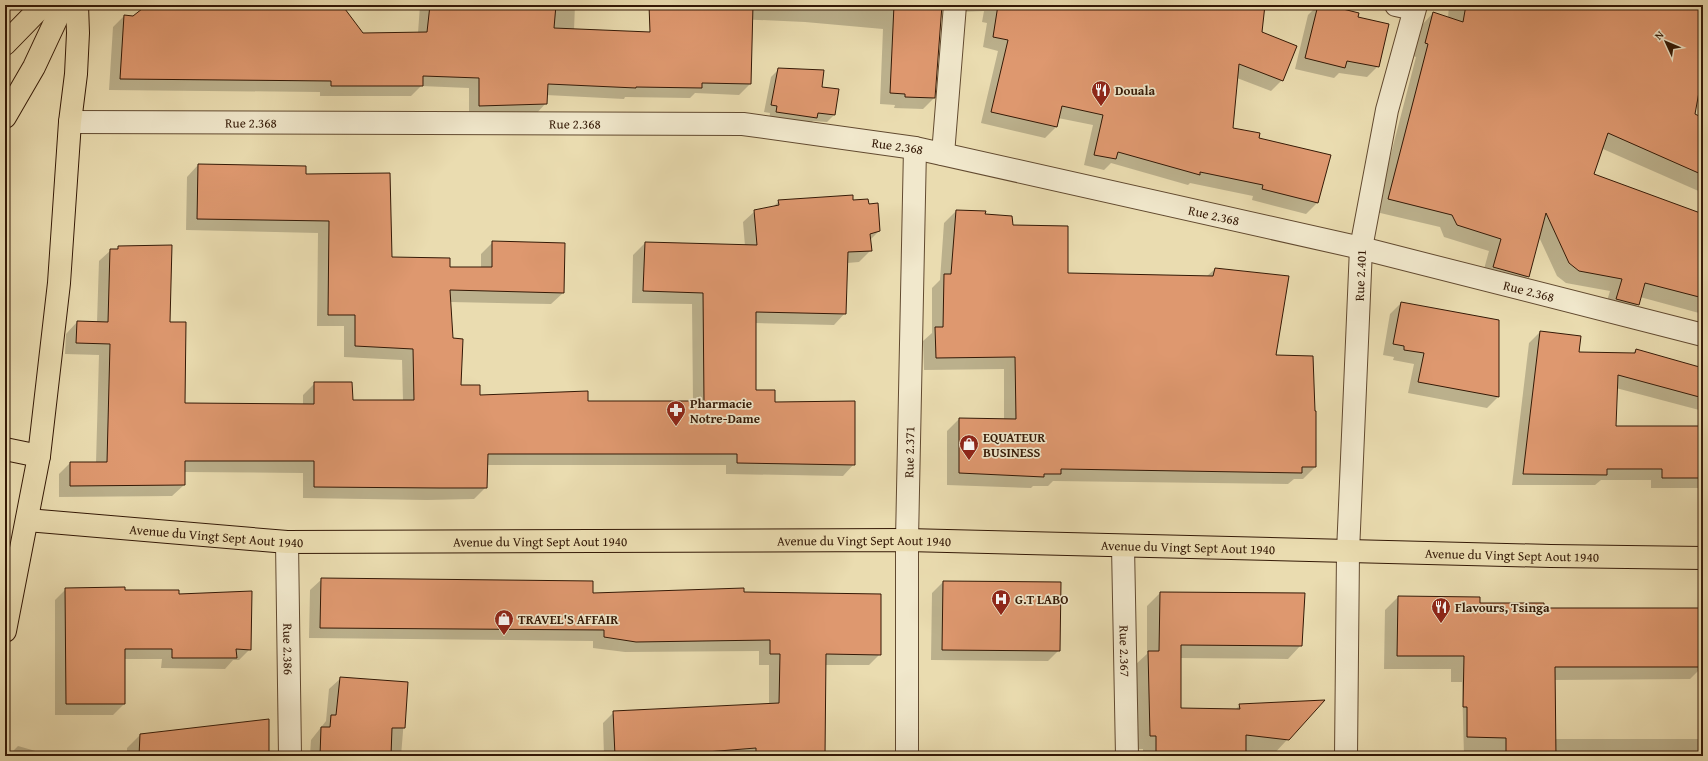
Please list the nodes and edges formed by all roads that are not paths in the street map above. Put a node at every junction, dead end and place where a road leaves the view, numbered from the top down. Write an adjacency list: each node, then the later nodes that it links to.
1 (43, 5): 6 (main road)
2 (63, 5): 7 (main road)
3 (77, 5): 8 (main road)
4 (955, 5): 10 (street)
5 (1409, 6): 11 (street, Rue 2.401)
6 (6, 42)
7 (5, 117)
8 (70, 122): 9 (street, Rue 2.368); 14 (main road)
9 (915, 148): 10 (street, Rue 2.368); 16 (street, Rue 2.371)
10 (943, 154): 11 (street, Rue 2.368)
11 (1361, 248): 12 (street, Rue 2.368); 20 (street, Rue 2.401)
12 (1703, 335)
13 (5, 449): 14 (main road)
14 (39, 456): 15 (main road)
15 (27, 520): 17 (main road, Avenue du Vingt Sept Aout 1940); 19 (main road)
16 (907, 540): 17 (main road, Avenue du Vingt Sept Aout 1940); 18 (main road, Avenue du Vingt Sept Aout 1940); 24 (street, Rue 2.371)
17 (287, 542): 23 (street, Rue 2.386)
18 (1123, 546): 20 (main road, Avenue du Vingt Sept Aout 1940); 25 (street, Rue 2.367)
19 (12, 548): 22 (main road)
20 (1348, 552): 21 (main road, Avenue du Vingt Sept Aout 1940); 26 (street, Rue 2.401)
21 (1703, 558)
22 (5, 630)
23 (290, 756)
24 (907, 756)
25 (1127, 756)
26 (1346, 756)

